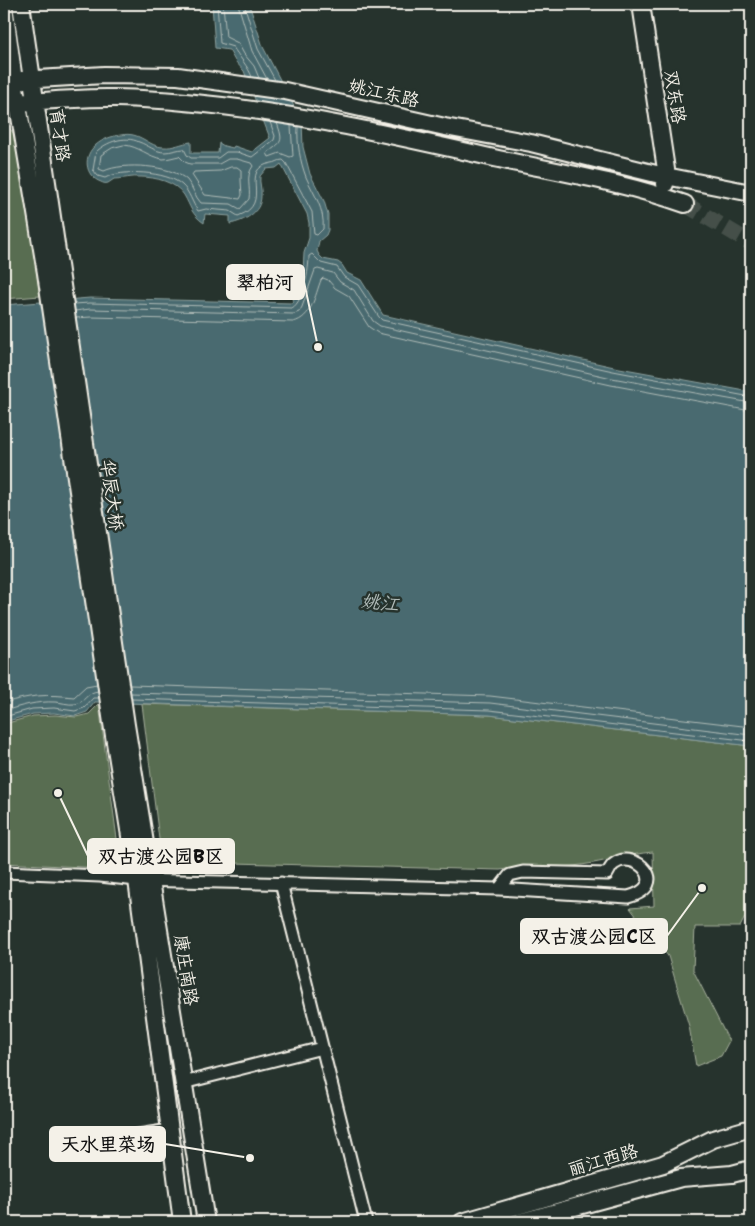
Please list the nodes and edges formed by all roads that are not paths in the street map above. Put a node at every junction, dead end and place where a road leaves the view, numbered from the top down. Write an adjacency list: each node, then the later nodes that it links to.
1 (21, 4): 5 (main road, 育才路)
2 (632, 4): 9 (main road, 双东路)
3 (640, 4): 9 (main road, 双东路)
4 (4, 6): 6 (main road, 育才路)
5 (31, 80): 6 (main road, 姚江东路); 7 (main road, 育才路); 9 (main road, 姚江东路)
6 (9, 81): 8 (main road, 育才路)
7 (34, 101): 8 (main road); 11 (main road); 13 (main road, 育才路)
8 (11, 103): 13 (main road, 育才路)
9 (661, 175): 10 (main road, 姚江东路); 11 (main road, 双东路)
10 (751, 193)
11 (658, 194): 12 (main road)
12 (685, 204)
13 (53, 273): 14 (main road, 华辰大桥)
14 (119, 724): 16 (main road, 康庄南路)
15 (4, 872): 16 (street)
16 (144, 880): 17 (street); 20 (main road, 康庄南路); 22 (main road, 康庄南路)
17 (280, 883): 18 (street); 19 (street)
18 (499, 889): 18 (street)
19 (322, 1048): 20 (street); 27 (street)
20 (183, 1083): 26 (main road, 康庄南路)
21 (751, 1128): 28 (main road, 丽江西路)
22 (170, 1130): 23 (street); 25 (main road, 康庄南路)
23 (86, 1143)
24 (751, 1168): 29 (main road)
25 (182, 1222)
26 (206, 1222)
27 (366, 1222)
28 (462, 1222)
29 (520, 1222)

